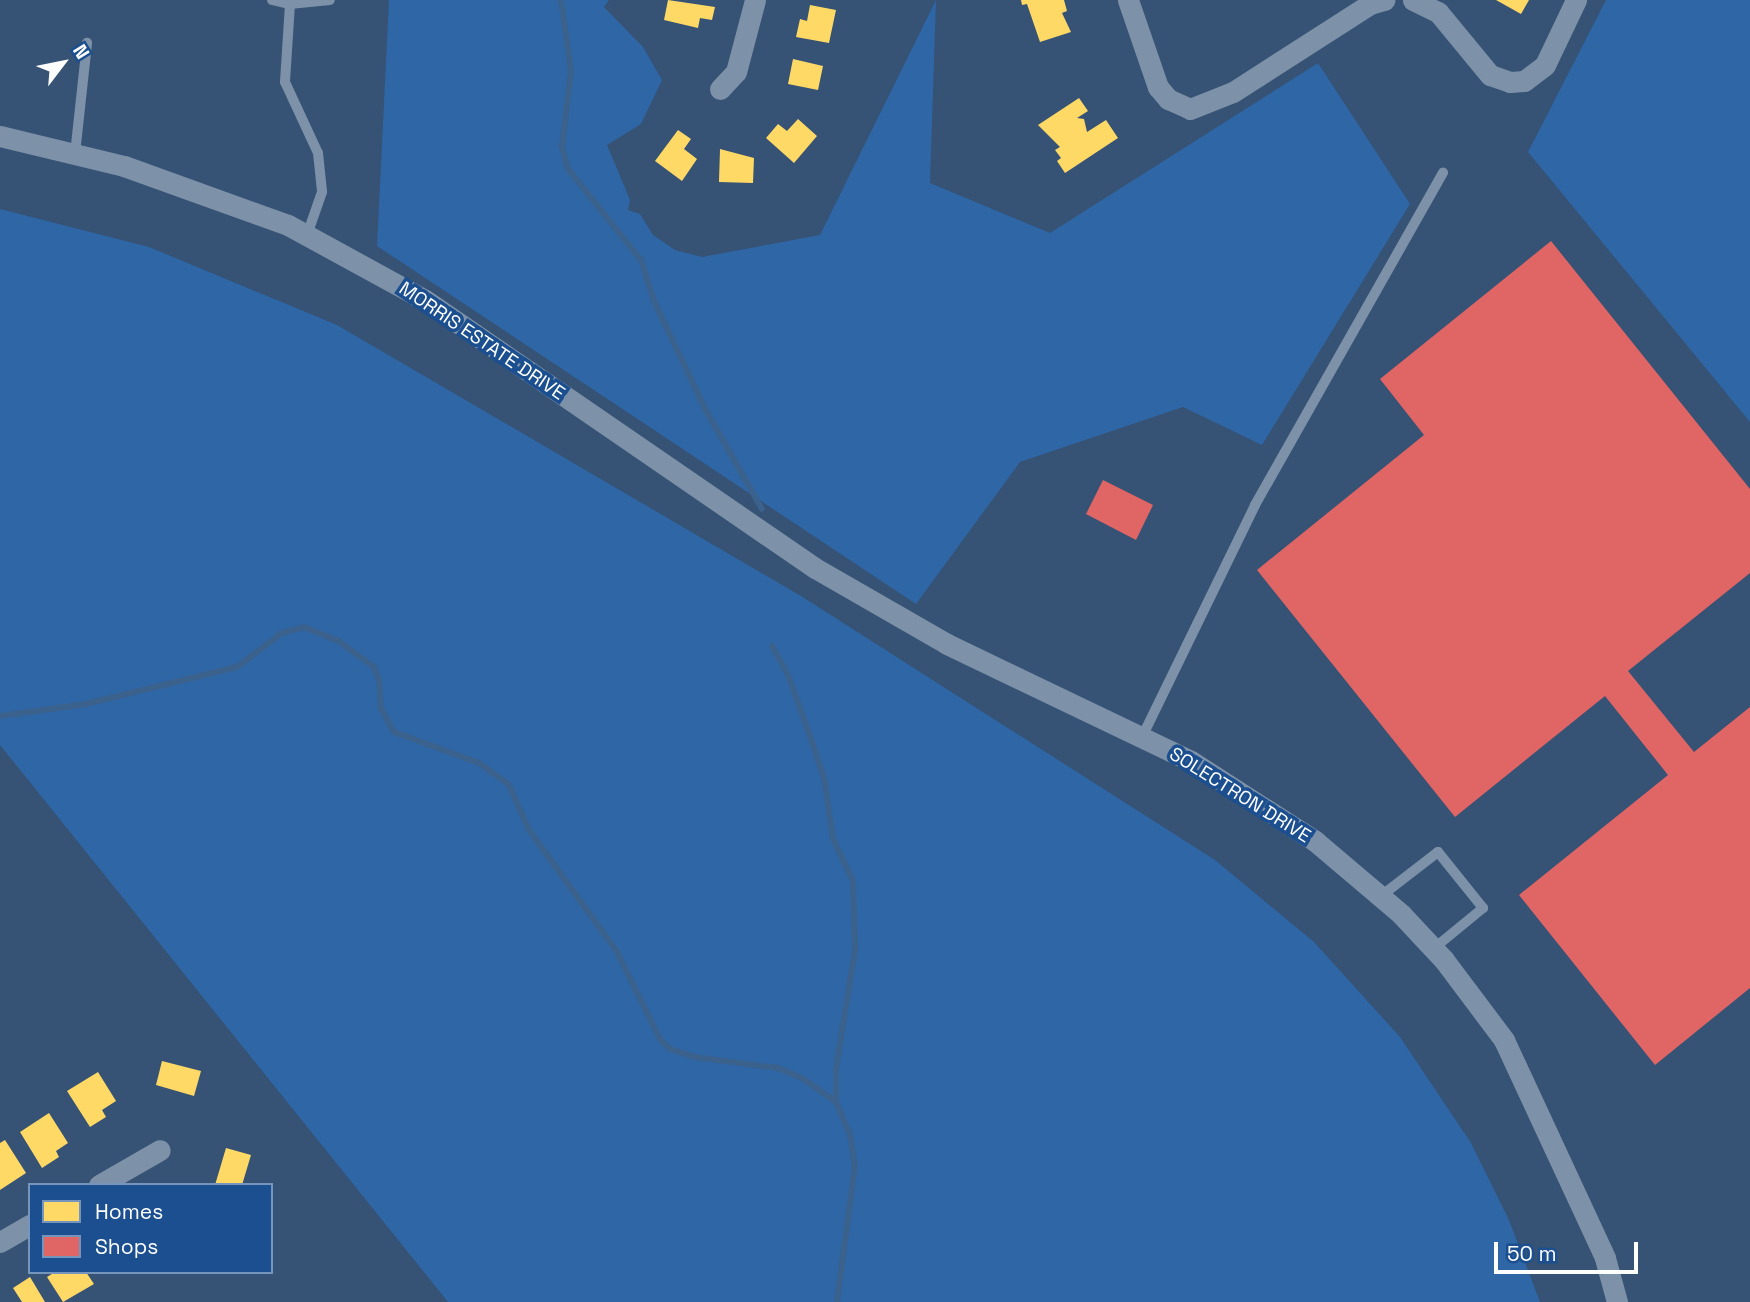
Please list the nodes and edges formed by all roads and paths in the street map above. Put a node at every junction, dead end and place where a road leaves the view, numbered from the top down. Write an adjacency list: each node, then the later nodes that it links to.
1 (272, 0): 8 (lane)
2 (330, 0): 8 (lane)
3 (755, 0): 10 (street)
4 (1128, 0): 5 (street)
5 (1384, 0)
6 (1413, 0): 7 (street)
7 (1576, 0)
8 (290, 2): 14 (lane)
9 (87, 43): 12 (lane)
10 (720, 89)
11 (0, 136): 12 (street, MORRIS ESTATE DRIVE)
12 (75, 154): 14 (street, MORRIS ESTATE DRIVE)
13 (1443, 173): 16 (lane)
14 (307, 235): 15 (street, MORRIS ESTATE DRIVE)
15 (815, 568): 16 (street, SOLECTRON DRIVE)
16 (1142, 737): 17 (street, SOLECTRON DRIVE)
17 (1381, 896): 18 (street, SOLECTRON DRIVE); 18 (lane)
18 (1433, 948): 23 (street, SOLECTRON DRIVE)
19 (160, 1150): 20 (street)
20 (102, 1183)
21 (28, 1226): 22 (street)
22 (0, 1242)
23 (1617, 1302)

